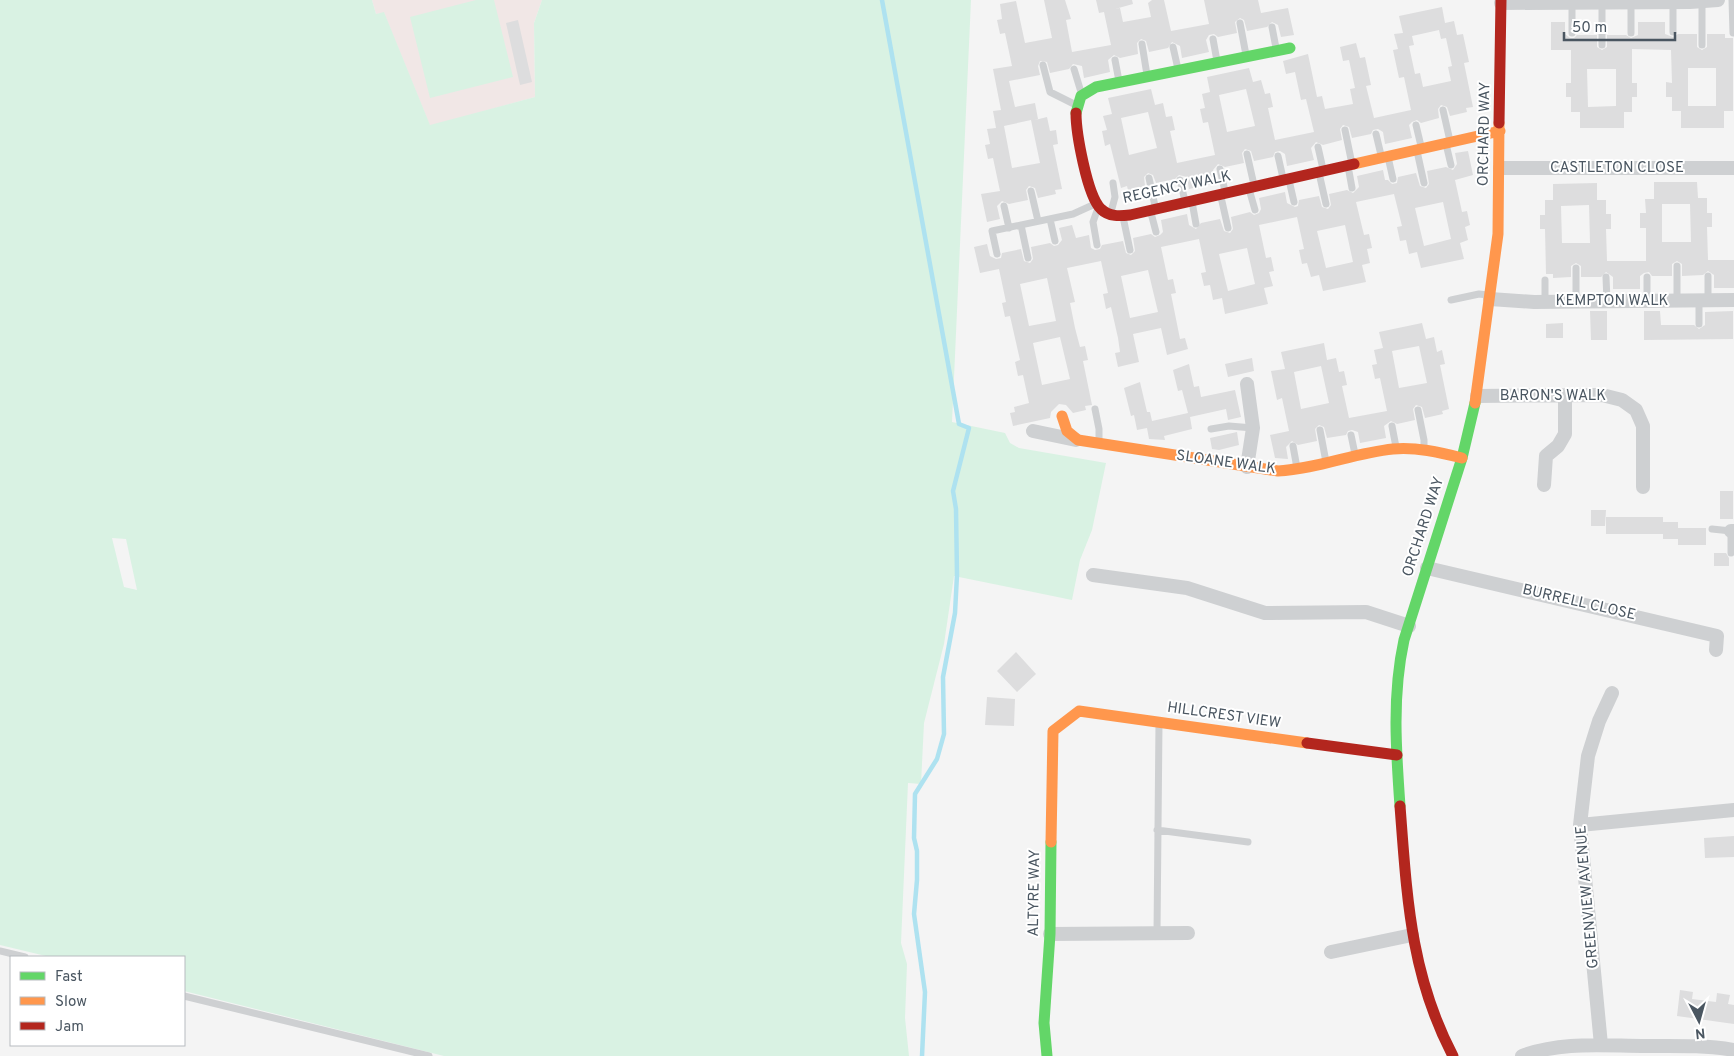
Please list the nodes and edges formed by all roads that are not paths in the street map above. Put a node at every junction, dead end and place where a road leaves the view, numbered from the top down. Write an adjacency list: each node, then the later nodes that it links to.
1 (1718, 0): 6 (street)
2 (1732, 0): 14 (lane)
3 (1501, 2): 4 (street); 34 (street, ORCHARD WAY)
4 (1572, 2): 7 (street); 12 (lane)
5 (1673, 2): 6 (street); 8 (street); 11 (lane)
6 (1694, 2): 18 (lane)
7 (1602, 3): 8 (street); 17 (lane)
8 (1631, 3): 13 (lane)
9 (1240, 23): 22 (lane)
10 (1272, 27): 21 (lane)
11 (1673, 32)
12 (1572, 33)
13 (1631, 33)
14 (1733, 33)
15 (1213, 39): 24 (lane)
16 (1142, 44): 28 (lane)
17 (1602, 45)
18 (1702, 45)
19 (1173, 47): 27 (lane)
20 (1290, 48): 21 (street)
21 (1276, 50): 22 (street)
22 (1247, 56): 24 (street)
23 (1115, 60): 29 (lane)
24 (1218, 62): 27 (street)
25 (1043, 64): 30 (lane)
26 (1074, 68): 30 (lane)
27 (1178, 70): 28 (street)
28 (1148, 76): 29 (street)
29 (1119, 82): 30 (street)
30 (1080, 100): 62 (street)
31 (1443, 110): 36 (lane)
32 (1416, 125): 38 (lane)
33 (1345, 130): 42 (lane)
34 (1500, 131): 36 (street, REGENCY WALK); 44 (street, ORCHARD WAY)
35 (1376, 134): 41 (lane)
36 (1448, 142): 38 (street, REGENCY WALK); 43 (lane)
37 (1318, 147): 47 (lane)
38 (1419, 149): 41 (street, REGENCY WALK); 53 (lane)
39 (1246, 154): 54 (lane)
40 (1278, 156): 49 (lane)
41 (1384, 156): 42 (street, REGENCY WALK); 50 (lane)
42 (1350, 164): 47 (street, REGENCY WALK); 55 (lane)
43 (1451, 165)
44 (1500, 168): 45 (street, CASTLETON CLOSE); 85 (street, ORCHARD WAY)
45 (1734, 168)
46 (1220, 169): 57 (lane)
47 (1321, 171): 49 (street, REGENCY WALK); 60 (lane)
48 (1149, 178): 63 (lane)
49 (1286, 179): 54 (street, REGENCY WALK); 59 (lane)
50 (1393, 179)
51 (1180, 180): 58 (lane)
52 (1113, 183): 65 (lane)
53 (1424, 183)
54 (1251, 187): 57 (street, REGENCY WALK); 64 (lane)
55 (1352, 188)
56 (1031, 191): 68 (lane)
57 (1223, 194): 58 (street, REGENCY WALK); 72 (lane)
58 (1188, 201): 63 (street, REGENCY WALK); 69 (lane)
59 (1294, 202)
60 (1326, 204)
61 (1004, 206): 71 (lane)
62 (1097, 206): 65 (street, REGENCY WALK); 67 (lane); 75 (lane)
63 (1153, 210): 66 (street, REGENCY WALK); 73 (lane)
64 (1255, 210)
65 (1110, 215): 66 (street, REGENCY WALK)
66 (1123, 216): 76 (lane)
67 (1050, 219): 68 (lane); 74 (lane)
68 (1038, 222): 70 (lane)
69 (1196, 224)
70 (1021, 225): 71 (lane); 78 (lane)
71 (1009, 228): 77 (lane)
72 (1228, 228)
73 (1156, 232)
74 (1055, 241)
75 (1097, 245)
76 (1130, 250)
77 (997, 254)
78 (1028, 258)
79 (1677, 266): 87 (lane)
80 (1576, 268): 90 (lane)
81 (1708, 276): 88 (lane)
82 (1647, 277): 92 (lane)
83 (1606, 278): 91 (lane)
84 (1545, 280): 93 (lane)
85 (1490, 297): 86 (lane); 93 (street, KEMPTON WALK); 96 (street, ORCHARD WAY)
86 (1451, 300)
87 (1677, 300): 88 (street, KEMPTON WALK); 92 (street, KEMPTON WALK)
88 (1703, 300): 89 (street, KEMPTON WALK); 94 (lane)
89 (1734, 300)
90 (1576, 301): 91 (street, KEMPTON WALK); 93 (street, KEMPTON WALK)
91 (1607, 301): 92 (street, KEMPTON WALK)
92 (1647, 301)
93 (1545, 302)
94 (1699, 324)
95 (1247, 384): 102 (street)
96 (1477, 396): 97 (street, BARON'S WALK); 113 (street, ORCHARD WAY)
97 (1565, 396): 117 (street); 118 (street, BARON'S WALK)
98 (1095, 409): 108 (lane)
99 (1418, 410): 111 (lane)
100 (1062, 416): 107 (street)
101 (1392, 426): 110 (lane)
102 (1253, 428): 103 (lane); 115 (street)
103 (1210, 429)
104 (1320, 430): 114 (lane)
105 (1033, 431): 107 (street, SLOANE WALK)
106 (1351, 434): 112 (lane)
107 (1078, 440): 108 (street, SLOANE WALK)
108 (1099, 443): 115 (street, SLOANE WALK)
109 (1293, 446): 116 (lane)
110 (1396, 449): 111 (street, SLOANE WALK); 112 (street, SLOANE WALK)
111 (1424, 450): 113 (street, SLOANE WALK)
112 (1356, 456): 114 (street, SLOANE WALK)
113 (1462, 458): 122 (street, ORCHARD WAY)
114 (1326, 463): 116 (street, SLOANE WALK)
115 (1247, 466): 116 (street, SLOANE WALK)
116 (1298, 470)
117 (1544, 485)
118 (1643, 487)
119 (1712, 529): 120 (lane)
120 (1732, 531): 121 (lane)
121 (1731, 554)
122 (1427, 568): 124 (street, ORCHARD WAY); 125 (street, BURRELL CLOSE)
123 (1093, 575): 124 (street)
124 (1409, 626): 129 (street, ORCHARD WAY)
125 (1716, 650)
126 (1612, 693): 131 (street, GREENVIEW AVENUE)
127 (1159, 722): 128 (street, HILLCREST VIEW); 129 (street, HILLCREST VIEW); 132 (lane)
128 (1053, 731): 136 (street, ALTYRE WAY)
129 (1397, 755): 137 (street, ORCHARD WAY)
130 (1734, 810): 131 (street)
131 (1580, 825): 142 (street, GREENVIEW AVENUE)
132 (1157, 830): 133 (lane); 134 (lane)
133 (1248, 842)
134 (1157, 933): 135 (street); 136 (street)
135 (1188, 933)
136 (1050, 934): 145 (street, ALTYRE WAY)
137 (1412, 935): 139 (street); 146 (street, ORCHARD WAY)
138 (0, 951): 140 (lane)
139 (1331, 952)
140 (21, 956)
141 (185, 996): 144 (lane)
142 (1601, 1046): 143 (street); 147 (street)
143 (1734, 1050)
144 (429, 1056)
145 (1048, 1056)
146 (1453, 1056)
147 (1522, 1056)

